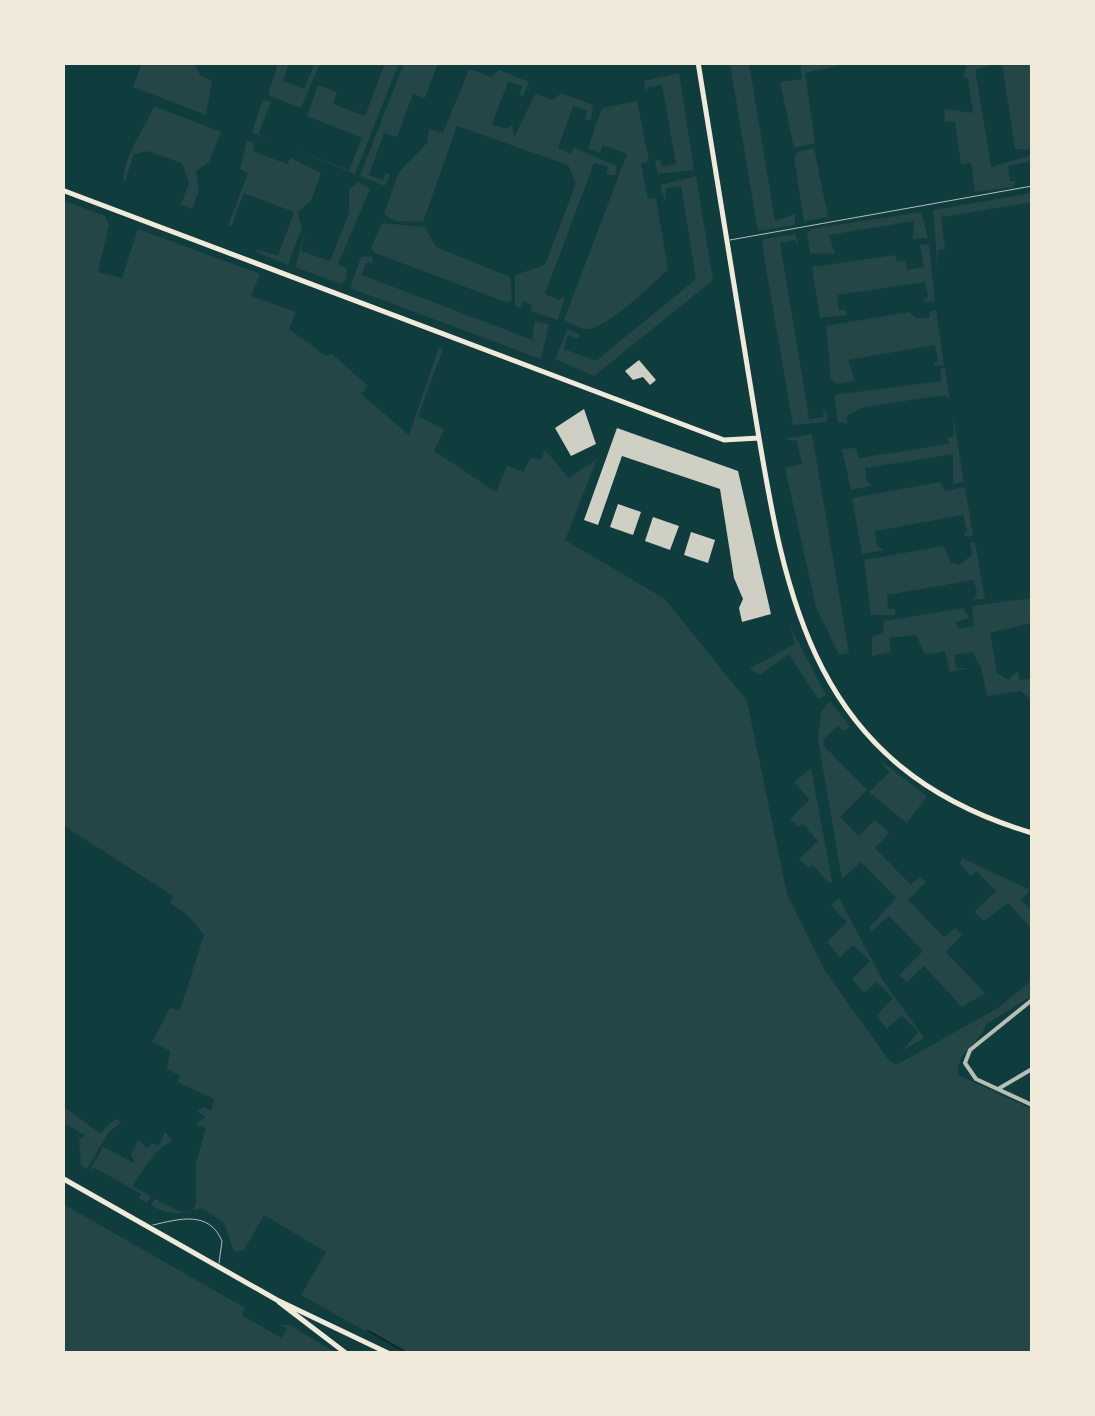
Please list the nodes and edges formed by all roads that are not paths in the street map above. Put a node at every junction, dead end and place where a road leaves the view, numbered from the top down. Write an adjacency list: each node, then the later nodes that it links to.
1 (698, 62): 4 (main road)
2 (1032, 186): 4 (lane)
3 (62, 190): 5 (main road)
4 (727, 240): 5 (main road)
5 (760, 438): 6 (main road)
6 (1032, 833)
7 (1032, 1000): 9 (street)
8 (1032, 1069): 9 (street)
9 (996, 1090): 10 (street)
10 (1032, 1106)
11 (62, 1178): 12 (main road)
12 (148, 1226): 13 (main road); 13 (lane)
13 (218, 1266): 14 (main road)
14 (276, 1300): 15 (main road); 16 (main road)
15 (348, 1354)
16 (390, 1354)

